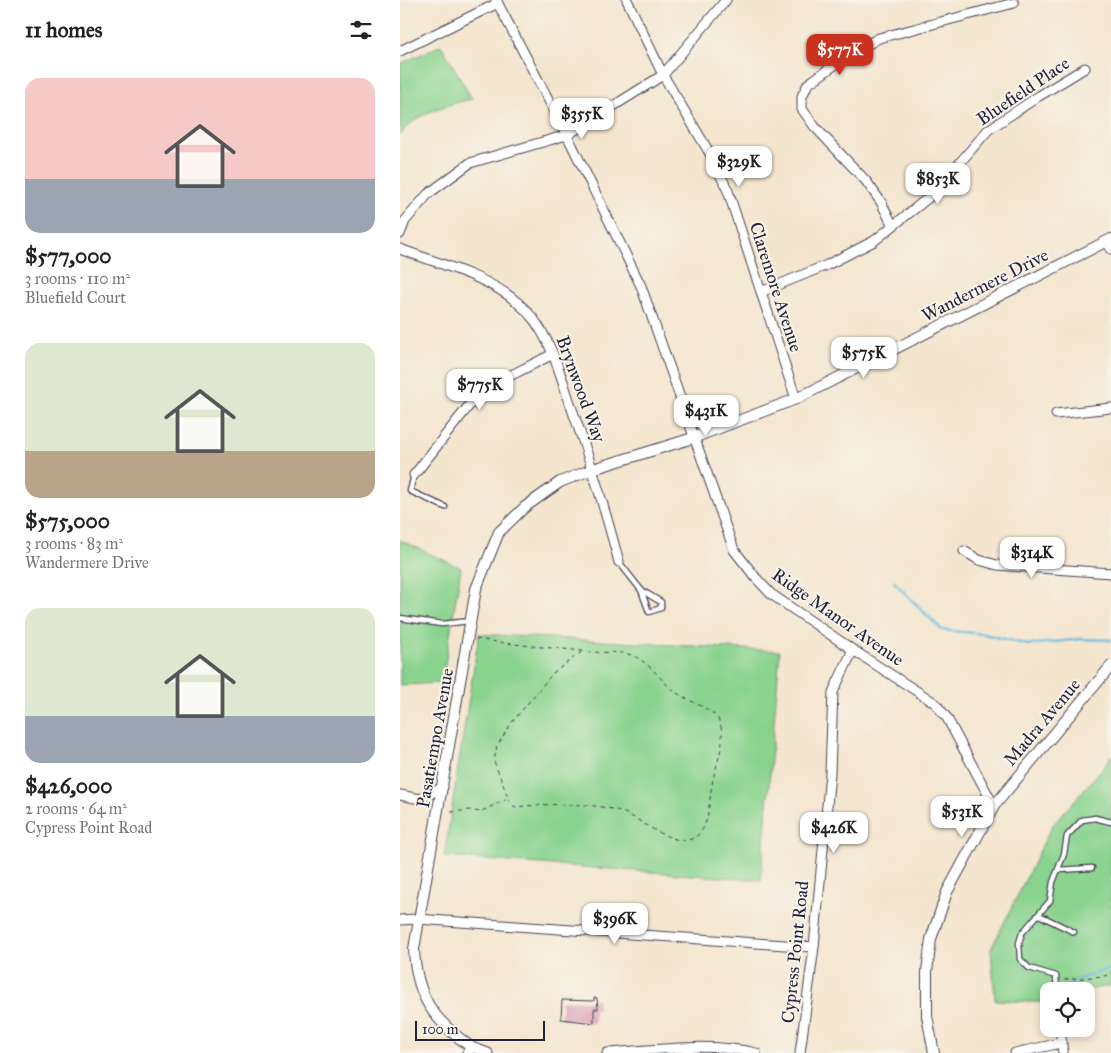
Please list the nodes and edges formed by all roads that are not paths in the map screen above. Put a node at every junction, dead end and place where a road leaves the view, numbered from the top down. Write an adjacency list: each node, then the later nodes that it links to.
1 (627, 0): 7 (street, Claremore Avenue)
2 (726, 0): 7 (street)
3 (497, 2): 5 (street); 8 (street, Ridge Manor Avenue)
4 (1014, 3): 9 (street)
5 (400, 50)
6 (1085, 68): 9 (street, Bluefield Place)
7 (663, 75): 8 (street); 13 (street, Claremore Avenue)
8 (567, 135): 10 (street); 18 (street, Ridge Manor Avenue)
9 (894, 226): 13 (street, Bluefield Place)
10 (400, 234)
11 (1110, 243): 15 (street, Wandermere Drive)
12 (400, 249): 14 (street, Brynwood Way)
13 (761, 292): 15 (street, Claremore Avenue)
14 (553, 354): 19 (street, Brynwood Way); 20 (street)
15 (796, 399): 18 (street, Wandermere Drive)
16 (1111, 408): 17 (street)
17 (1056, 414)
18 (694, 438): 19 (street, Wandermere Drive); 28 (street, Ridge Manor Avenue)
19 (593, 469): 23 (street, Brynwood Way); 27 (street, Pasatiempo Avenue)
20 (414, 475): 21 (lane)
21 (445, 507)
22 (964, 551): 24 (street)
23 (619, 562): 25 (lane)
24 (1111, 573)
25 (641, 590): 25 (lane)
26 (400, 618): 27 (lane)
27 (466, 621): 30 (street, Pasatiempo Avenue)
28 (853, 650): 32 (street, Ridge Manor Avenue); 40 (street, Cypress Point Road)
29 (1111, 666): 32 (street, Madra Avenue)
30 (443, 787): 31 (street); 37 (street, Pasatiempo Avenue)
31 (400, 795)
32 (994, 806): 49 (street, Madra Avenue)
33 (1111, 822): 35 (lane)
34 (1092, 868): 35 (lane)
35 (1058, 870): 36 (lane)
36 (1039, 915): 39 (lane); 41 (lane)
37 (417, 919): 38 (street); 40 (street); 44 (street, Pasatiempo Avenue)
38 (400, 920)
39 (1074, 932)
40 (814, 947): 48 (street, Cypress Point Road)
41 (1057, 982)
42 (1061, 1037): 43 (street)
43 (1061, 1043): 50 (street); 51 (street)
44 (469, 1050): 45 (street)
45 (488, 1053)
46 (607, 1053): 47 (street)
47 (756, 1053)
48 (800, 1053)
49 (934, 1053)
50 (1015, 1053)
51 (1063, 1053)

